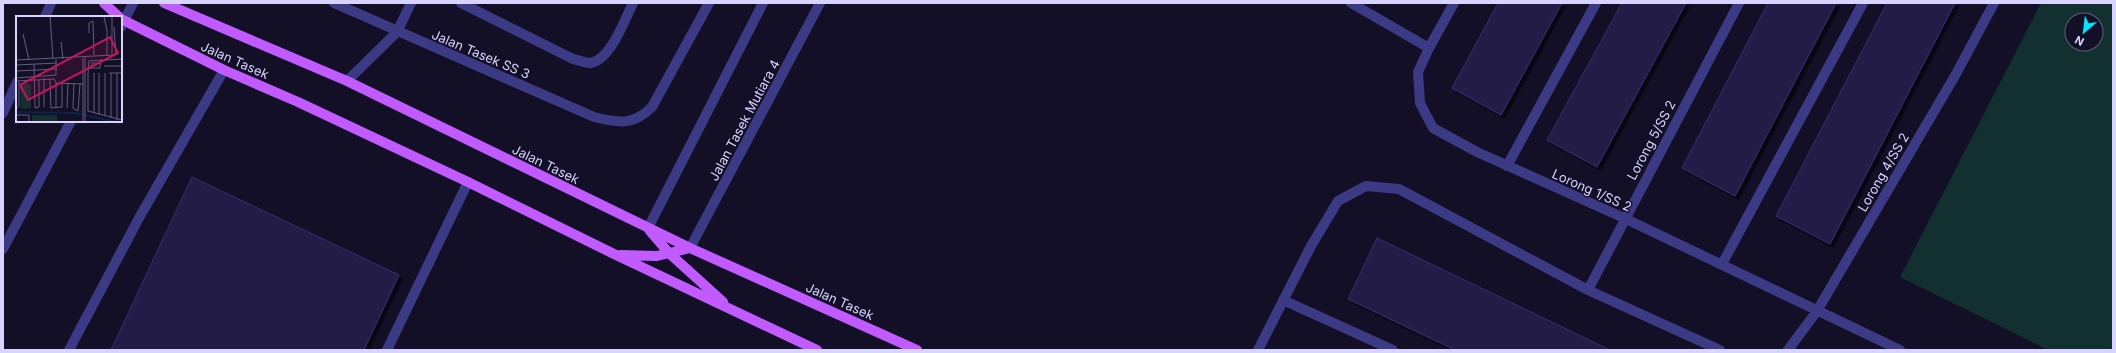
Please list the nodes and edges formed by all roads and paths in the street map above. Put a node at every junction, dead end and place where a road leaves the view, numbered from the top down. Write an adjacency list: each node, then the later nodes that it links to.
1 (51, 3): 18 (street)
2 (104, 3): 19 (main road, Jalan Tasek)
3 (133, 3): 20 (street)
4 (164, 3): 25 (main road, Jalan Tasek)
5 (334, 3): 22 (street, Jalan Tasek SS 3)
6 (411, 3): 22 (street)
7 (461, 3): 8 (street)
8 (633, 3)
9 (708, 3): 22 (street, Jalan Tasek SS 3)
10 (763, 3): 32 (street)
11 (820, 3): 33 (street, Jalan Tasek Mutiara 4)
12 (1351, 3): 23 (street)
13 (1454, 3): 23 (street, Lorong 1/SS 2)
14 (1596, 3): 29 (street)
15 (1739, 3): 31 (street, Lorong 5/SS 2)
16 (1863, 3): 37 (street)
17 (1994, 3): 41 (street, Lorong 4/SS 2)
18 (45, 16)
19 (116, 16)
20 (122, 20)
21 (122, 21): 24 (main road, Jalan Tasek)
22 (397, 32): 25 (street)
23 (1429, 48): 29 (street, Lorong 1/SS 2)
24 (224, 70): 30 (main road, Jalan Tasek); 42 (street)
25 (347, 81): 32 (main road, Jalan Tasek)
26 (16, 84): 27 (street)
27 (3, 114)
28 (70, 122): 34 (street)
29 (1507, 166): 31 (street, Lorong 1/SS 2)
30 (468, 182): 36 (main road, Jalan Tasek); 43 (street)
31 (1624, 218): 37 (street, Lorong 1/SS 2); 38 (street, Lorong 5/SS 2)
32 (648, 228): 33 (main road, Jalan Tasek); 35 (main road)
33 (690, 248): 35 (main road); 45 (main road, Jalan Tasek)
34 (3, 249)
35 (669, 253): 36 (main road); 40 (main road)
36 (614, 254): 40 (main road, Jalan Tasek)
37 (1722, 264): 41 (street, Lorong 1/SS 2)
38 (1588, 290): 39 (street); 48 (street)
39 (1283, 300): 46 (street); 47 (street)
40 (730, 308): 44 (main road, Jalan Tasek)
41 (1817, 311): 49 (street, Lorong 4/SS 2); 50 (street, Lorong 1/SS 2)
42 (69, 350)
43 (386, 350)
44 (817, 350)
45 (917, 350)
46 (1258, 350)
47 (1393, 350)
48 (1720, 350)
49 (1788, 350)
50 (1900, 350)

